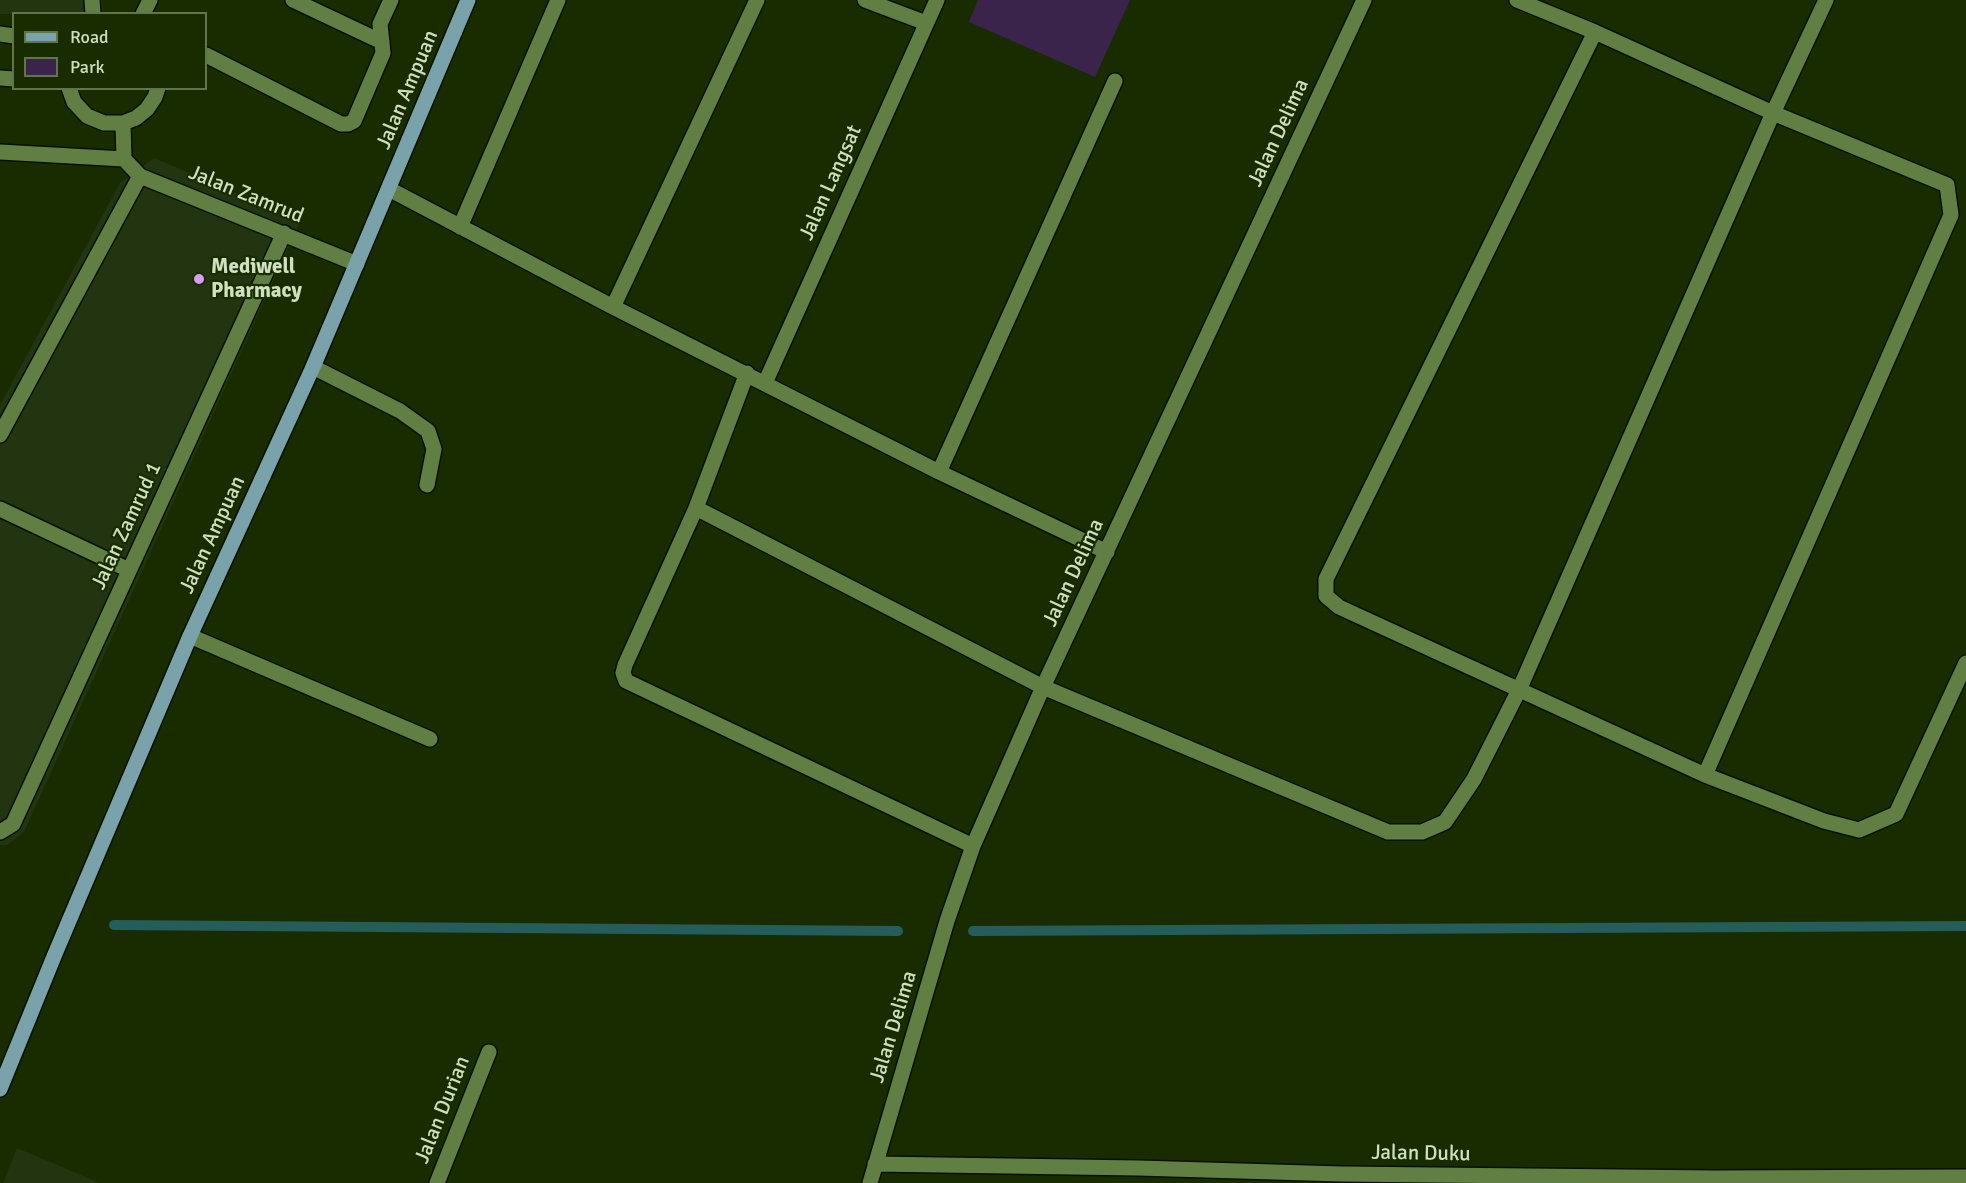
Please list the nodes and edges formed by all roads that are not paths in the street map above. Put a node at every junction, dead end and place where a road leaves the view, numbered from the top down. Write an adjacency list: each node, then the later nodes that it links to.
1 (292, 0): 13 (street)
2 (391, 0): 13 (street)
3 (468, 0): 23 (main road, Jalan Ampuan)
4 (558, 0): 24 (street)
5 (757, 0): 27 (street)
6 (865, 0): 11 (street)
7 (937, 0): 11 (street, Jalan Langsat)
8 (1364, 0): 36 (street, Jalan Delima)
9 (1517, 0): 12 (street)
10 (1826, 0): 18 (street)
11 (926, 23): 30 (street, Jalan Langsat)
12 (1595, 32): 18 (street); 41 (street)
13 (382, 42): 14 (street)
14 (207, 56)
15 (1115, 81): 32 (street)
16 (70, 90): 19 (street)
17 (157, 90): 19 (street)
18 (1773, 113): 41 (street); 43 (street)
19 (123, 123): 21 (street)
20 (0, 152): 21 (street)
21 (124, 159): 22 (street, Jalan Zamrud)
22 (140, 176): 25 (street, Jalan Zamrud); 31 (street)
23 (389, 189): 24 (street); 26 (main road, Jalan Ampuan)
24 (460, 227): 27 (street)
25 (284, 233): 26 (street, Jalan Zamrud); 37 (street, Jalan Zamrud 1)
26 (357, 264): 28 (main road, Jalan Ampuan)
27 (613, 307): 29 (street)
28 (313, 367): 33 (street); 38 (main road, Jalan Ampuan)
29 (747, 373): 30 (street); 34 (street)
30 (765, 383): 32 (street)
31 (0, 435)
32 (939, 472): 36 (street)
33 (427, 485)
34 (696, 508): 40 (street); 45 (street)
35 (0, 510): 37 (street)
36 (1107, 552): 40 (street, Jalan Delima)
37 (129, 570): 44 (street, Jalan Zamrud 1)
38 (190, 636): 42 (street); 47 (main road, Jalan Ampuan)
39 (1966, 663): 43 (street)
40 (1043, 687): 41 (street); 45 (street, Jalan Delima)
41 (1519, 690): 43 (street)
42 (430, 739)
43 (1706, 774)
44 (2, 831)
45 (973, 846): 48 (street, Jalan Delima)
46 (489, 1052): 54 (street, Jalan Durian)
47 (0, 1089)
48 (875, 1164): 49 (street, Jalan Duku); 55 (street, Jalan Delima)
49 (1138, 1168): 51 (street, Jalan Duku); 56 (street)
50 (1966, 1177): 52 (street, Jalan Duku)
51 (1340, 1178): 53 (street, Jalan Duku)
52 (1915, 1180): 53 (street, Jalan Duku)
53 (1714, 1181)
54 (437, 1183)
55 (870, 1183)
56 (1132, 1183)

